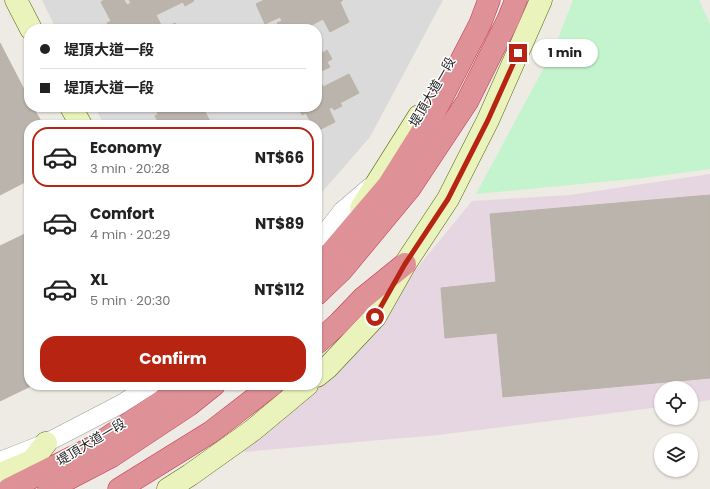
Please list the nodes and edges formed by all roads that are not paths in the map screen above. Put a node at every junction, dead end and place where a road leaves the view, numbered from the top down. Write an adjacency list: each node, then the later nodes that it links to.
1 (16, 0): 6 (main road)
2 (481, 0): 7 (main road, 堤頂大道一段)
3 (490, 0): 10 (highway)
4 (516, 0): 12 (highway)
5 (541, 0): 11 (main road)
6 (28, 24)
7 (377, 182): 8 (street, 堤頂大道一段); 9 (main road, 堤頂大道一段)
8 (322, 237)
9 (322, 254)
10 (322, 263)
11 (405, 264): 13 (highway); 14 (main road)
12 (322, 289)
13 (322, 338)
14 (322, 372)
15 (143, 390): 21 (street, 堤頂大道一段)
16 (170, 390): 24 (main road, 堤頂大道一段)
17 (178, 390): 25 (highway)
18 (208, 390): 26 (highway)
19 (266, 390): 27 (highway)
20 (301, 390): 28 (main road)
21 (46, 443): 22 (street, 堤頂大道一段); 23 (main road)
22 (0, 461)
23 (0, 474)
24 (0, 489)
25 (9, 489)
26 (49, 489)
27 (119, 489)
28 (168, 489)

